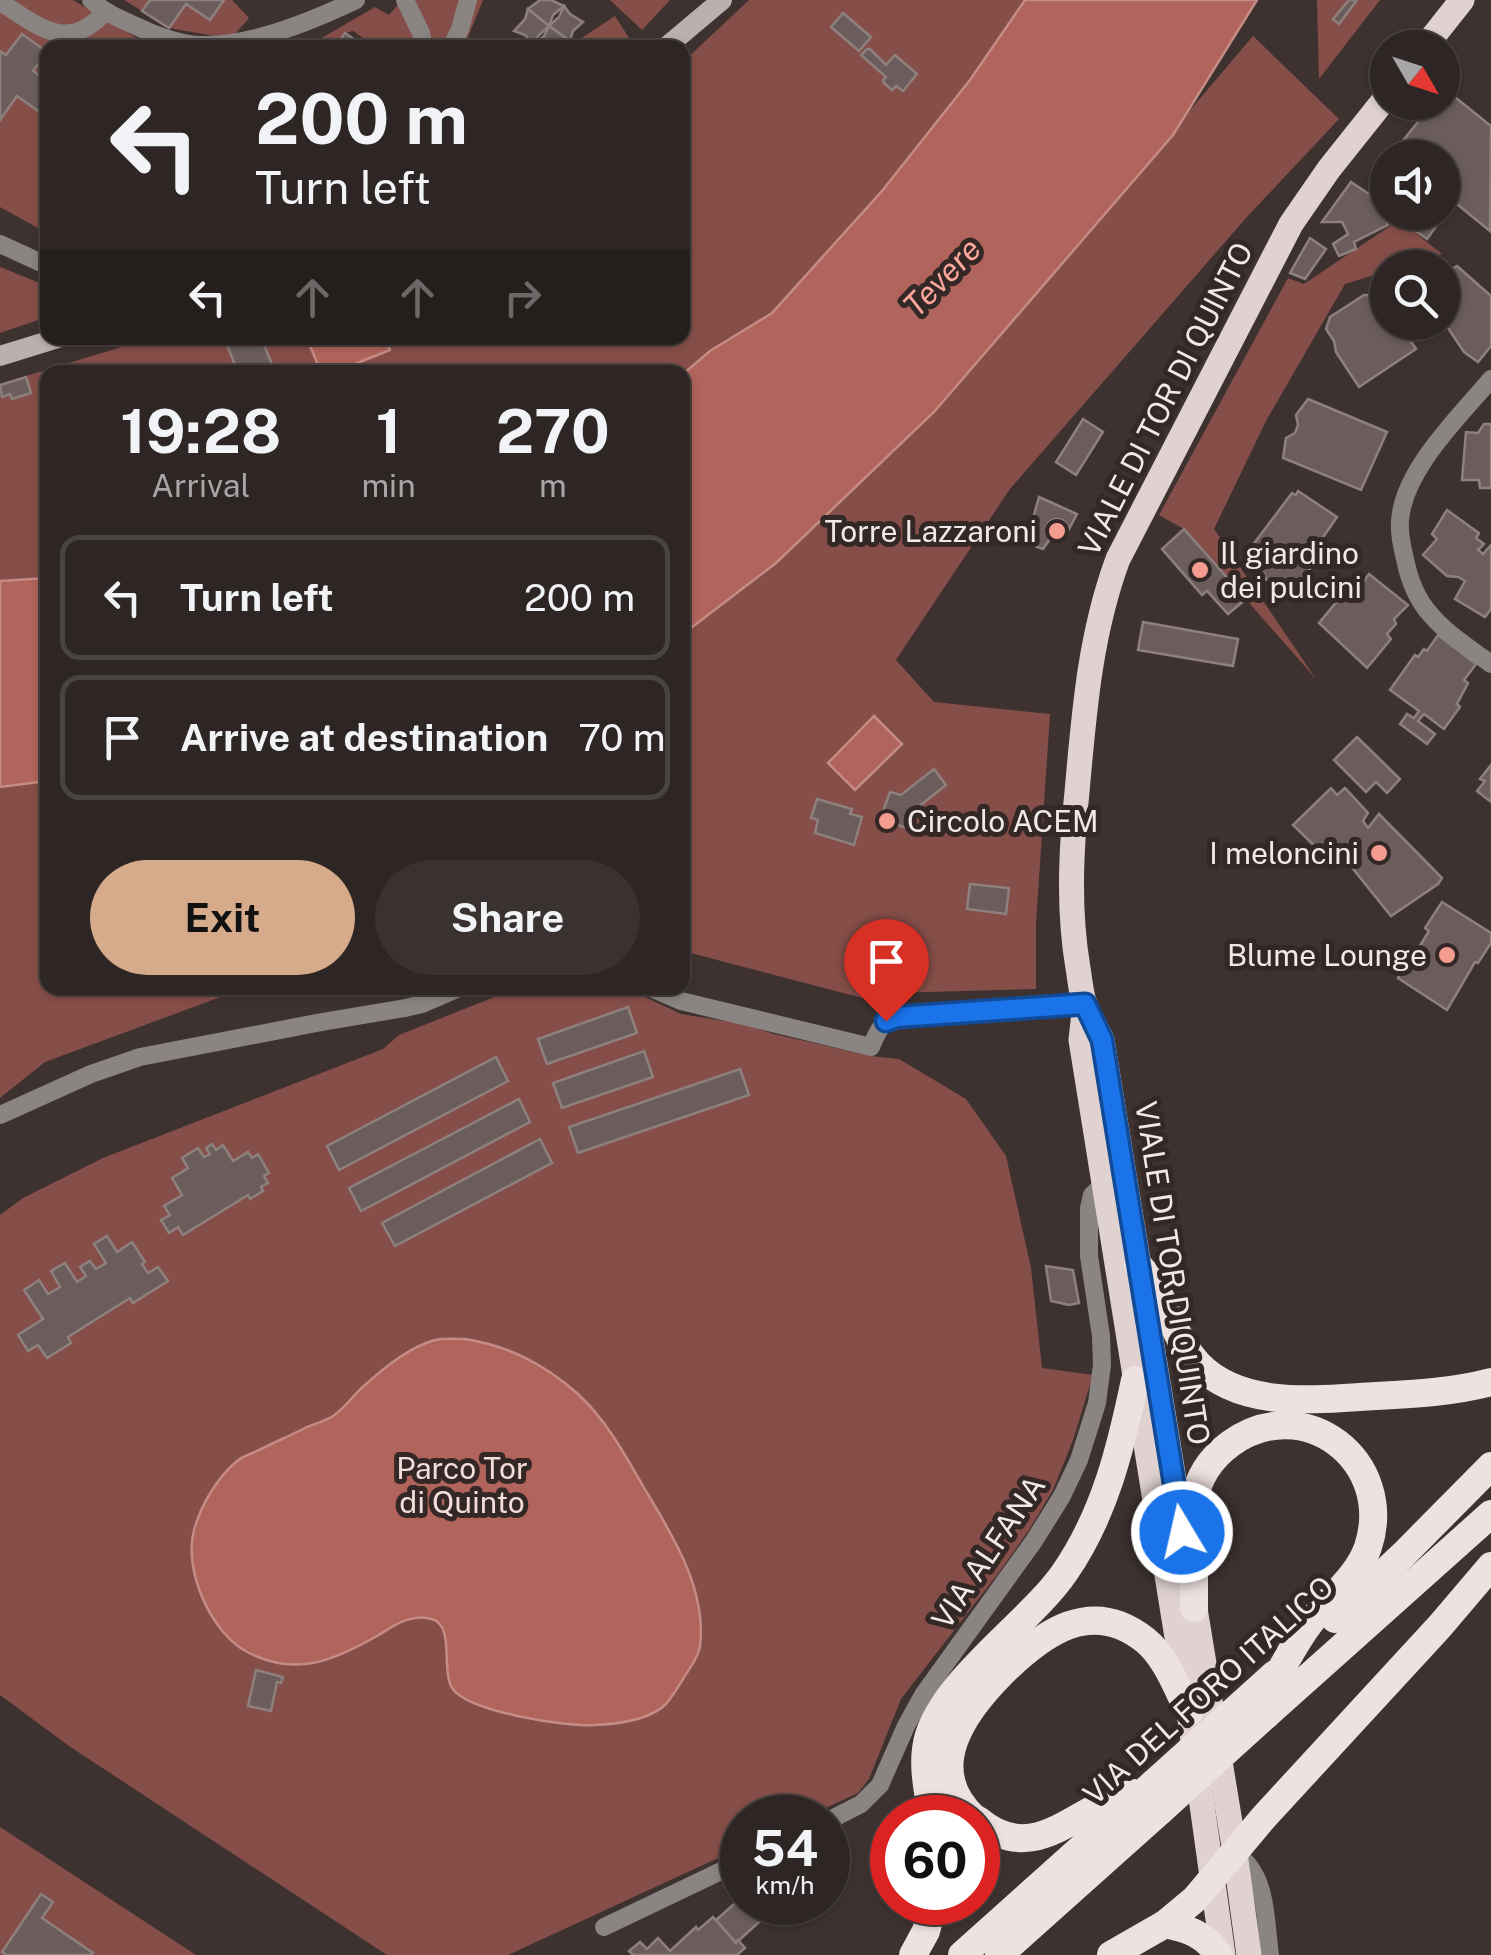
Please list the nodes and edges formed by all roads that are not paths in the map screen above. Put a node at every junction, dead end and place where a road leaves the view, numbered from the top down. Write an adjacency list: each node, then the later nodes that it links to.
1 (356, 0): 10 (street)
2 (405, 0): 11 (street)
3 (468, 0): 12 (street)
4 (722, 0): 13 (main road)
5 (1462, 0): 8 (main road)
6 (0, 2): 7 (street)
7 (98, 6): 9 (street)
8 (1438, 30)
9 (175, 40)
10 (240, 40)
11 (422, 40)
12 (455, 40)
13 (675, 40)
14 (1370, 118): 23 (main road, VIALE DI TOR DI QUINTO)
15 (0, 244): 16 (street)
16 (40, 262)
17 (40, 344): 18 (main road)
18 (0, 356)
19 (1491, 379): 20 (street)
20 (1488, 657)
21 (443, 995): 24 (street)
22 (667, 995): 23 (street)
23 (1085, 1004): 25 (main road, VIALE DI TOR DI QUINTO); 27 (main road, VIALE DI TOR DI QUINTO)
24 (0, 1115)
25 (1103, 1185): 26 (main road, VIALE DI TOR DI QUINTO); 28 (street, VIA ALFANA)
26 (1114, 1247): 28 (street); 29 (main road, VIALE DI TOR DI QUINTO)
27 (1138, 1265): 30 (highway); 34 (main road, VIALE DI TOR DI QUINTO)
28 (1092, 1273): 40 (street, VIA ALFANA)
29 (1136, 1380): 36 (main road, VIALE DI TOR DI QUINTO); 38 (highway)
30 (1491, 1382)
31 (1491, 1466): 35 (highway, VIA DEL FORO ITALICO)
32 (1486, 1519): 37 (highway, VIA DEL FORO ITALICO, bridge)
33 (1491, 1566): 42 (highway)
34 (1194, 1608): 35 (highway); 42 (main road, VIALE DI TOR DI QUINTO)
35 (1279, 1670): 37 (highway, VIA DEL FORO ITALICO, bridge)
36 (1189, 1712): 39 (highway); 44 (main road, VIALE DI TOR DI QUINTO)
37 (1154, 1794): 41 (highway); 50 (highway, VIA DEL FORO ITALICO); 51 (highway, VIA DEL FORO ITALICO)
38 (929, 1795)
39 (958, 1795)
40 (850, 1809)
41 (1000, 1833)
42 (1235, 1853): 44 (highway); 53 (main road, VIALE DI TOR DI QUINTO); 54 (street, VIALE DI TOR DI QUINTO)
43 (720, 1872): 47 (street)
44 (1212, 1881): 45 (highway); 48 (main road, VIALE DI TOR DI QUINTO)
45 (1165, 1924): 48 (highway); 52 (highway)
46 (928, 1925): 49 (highway)
47 (604, 1927)
48 (1212, 1950)
49 (912, 1955)
50 (962, 1955)
51 (999, 1955)
52 (1111, 1955)
53 (1249, 1955)
54 (1270, 1955)

